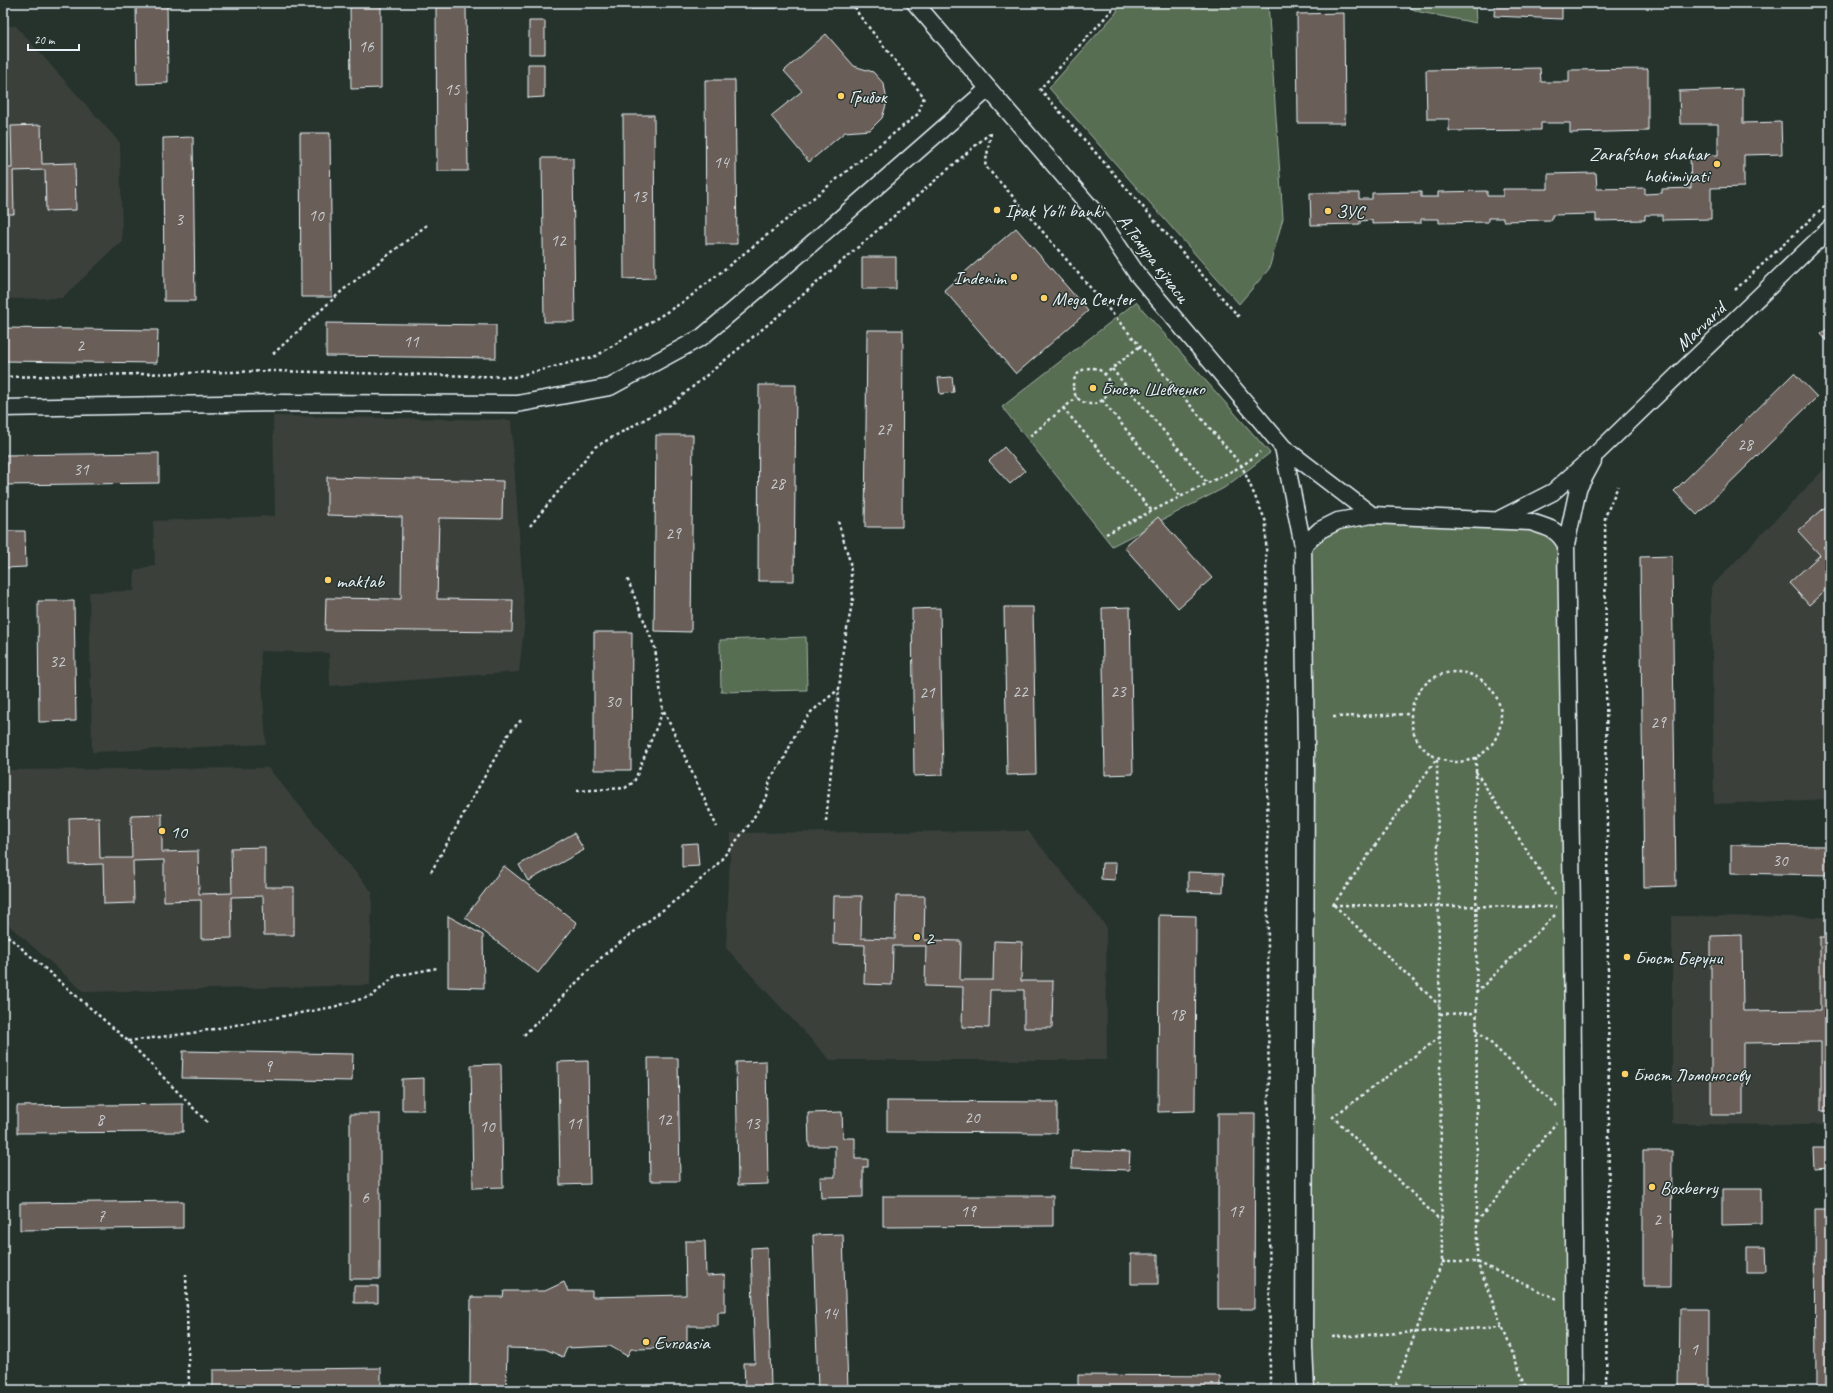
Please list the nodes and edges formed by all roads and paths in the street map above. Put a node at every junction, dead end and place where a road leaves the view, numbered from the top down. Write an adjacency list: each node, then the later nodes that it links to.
1 (853, 3): 14 (path)
2 (914, 3): 4 (street, А.Темура кўчаси)
3 (1115, 3): 9 (path)
4 (988, 89): 17 (street); 20 (street, А.Темура кўчаси)
5 (1830, 201): 8 (path)
6 (426, 225): 11 (path)
7 (1830, 228): 22 (street, Marvarid)
8 (1735, 290)
9 (1239, 317)
10 (1140, 346): 12 (path); 23 (path); 31 (path)
11 (273, 354)
12 (1112, 369): 13 (path); 24 (path)
13 (1104, 375): 15 (path); 16 (path)
14 (3, 377)
15 (1077, 397): 16 (path); 18 (path)
16 (1102, 400): 26 (path)
17 (3, 408)
18 (1063, 408): 19 (path); 27 (path)
19 (1030, 436)
20 (1283, 447): 28 (street, А.Темура кўчаси); 34 (street)
21 (1260, 452): 23 (path)
22 (1598, 452): 29 (street, Marvarid); 33 (street)
23 (1242, 466): 24 (path); 78 (path)
24 (1208, 484): 26 (path)
25 (1618, 486): 84 (path)
26 (1181, 497): 27 (path)
27 (1152, 511): 32 (path)
28 (1372, 514): 29 (street); 34 (street)
29 (1500, 519): 33 (street)
30 (838, 521): 36 (path)
31 (530, 526)
32 (1106, 534)
33 (1566, 545): 83 (street)
34 (1303, 546): 79 (street)
35 (627, 578): 37 (path)
36 (839, 689): 45 (path); 61 (path)
37 (664, 711): 44 (path); 46 (path)
38 (1410, 714): 39 (path); 41 (path); 42 (path)
39 (1334, 717)
40 (523, 718): 47 (path)
41 (1476, 757): 42 (path); 43 (path)
42 (1437, 758): 49 (path); 50 (path)
43 (1476, 771): 48 (path); 51 (path)
44 (577, 792)
45 (826, 821)
46 (717, 827)
47 (430, 872)
48 (1559, 901)
49 (1333, 905): 50 (path); 57 (path)
50 (1439, 906): 51 (path); 57 (path)
51 (1476, 907): 52 (path); 56 (path)
52 (1563, 907)
53 (1558, 913): 56 (path)
54 (3, 932): 63 (path)
55 (437, 968): 63 (path)
56 (1476, 994): 58 (path)
57 (1440, 1005): 59 (path)
58 (1476, 1013): 59 (path); 60 (path)
59 (1440, 1014): 62 (path)
60 (1476, 1029): 64 (path); 68 (path)
61 (524, 1035)
62 (1440, 1037): 67 (path); 67 (path)
63 (128, 1041): 66 (path)
64 (1559, 1108)
65 (1560, 1120): 68 (path)
66 (207, 1122)
67 (1442, 1221): 69 (path)
68 (1476, 1223): 70 (path)
69 (1442, 1262): 70 (path); 74 (path)
70 (1476, 1262): 72 (path); 73 (path)
71 (186, 1274): 77 (path)
72 (1565, 1302)
73 (1502, 1327): 74 (path); 82 (path)
74 (1415, 1333): 75 (path); 76 (path)
75 (1332, 1337)
76 (1396, 1383): 80 (path); 81 (path)
77 (192, 1390)
78 (1270, 1390)
79 (1306, 1390)
80 (1394, 1390)
81 (1409, 1390)
82 (1527, 1390)
83 (1575, 1390)
84 (1606, 1390)

